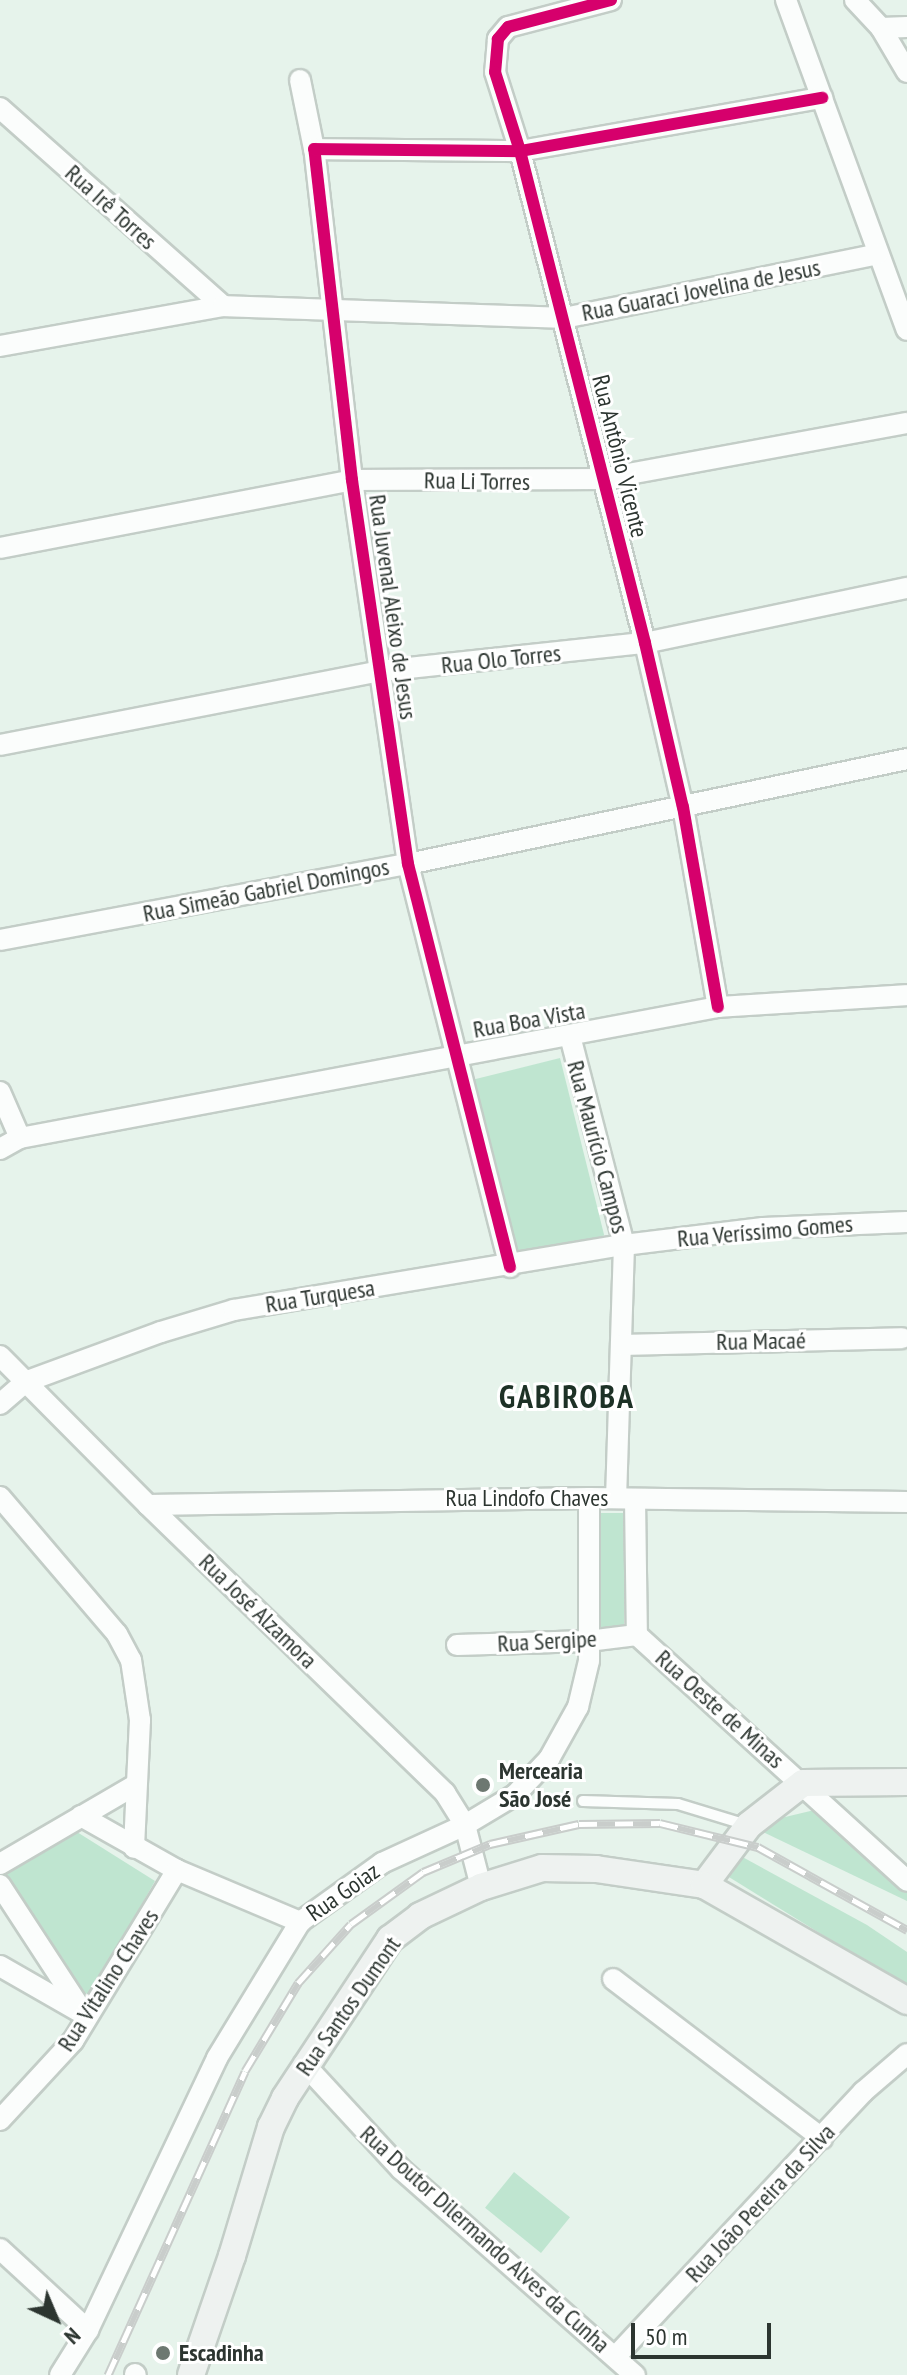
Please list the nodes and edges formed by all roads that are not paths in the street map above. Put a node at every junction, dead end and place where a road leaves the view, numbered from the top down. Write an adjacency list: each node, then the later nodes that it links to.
1 (611, 0): 11 (street, Rua Antônio Vicente)
2 (786, 0): 8 (street)
3 (855, 0): 5 (street)
4 (907, 27): 5 (street)
5 (881, 28): 6 (street)
6 (907, 72)
7 (300, 80): 10 (street, Rua Juvenal Aleixo de Jesus)
8 (822, 98): 11 (street); 12 (street)
9 (0, 108): 13 (street, Rua Irê Torres)
10 (314, 149): 11 (street); 14 (street, Rua Juvenal Aleixo de Jesus)
11 (520, 151): 15 (street, Rua Antônio Vicente)
12 (878, 254): 15 (street, Rua Guaraci Jovelina de Jesus); 16 (street)
13 (223, 306): 14 (street, Rua Guaraci Jovelina de Jesus); 17 (street, Rua Guaraci Jovelina de Jesus)
14 (331, 312): 15 (street, Rua Guaraci Jovelina de Jesus); 20 (street, Rua Juvenal Aleixo de Jesus)
15 (564, 318): 19 (street, Rua Antônio Vicente)
16 (907, 330)
17 (0, 346)
18 (907, 423): 19 (street, Rua Li Torres)
19 (601, 479): 20 (street, Rua Li Torres); 23 (street, Rua Antônio Vicente)
20 (352, 480): 21 (street, Rua Li Torres); 24 (street, Rua Juvenal Aleixo de Jesus)
21 (0, 548)
22 (907, 588): 23 (street, Rua Olo Torres)
23 (645, 643): 24 (street, Rua Olo Torres); 27 (street, Rua Antônio Vicente)
24 (381, 671): 25 (street, Rua Olo Torres); 28 (street, Rua Juvenal Aleixo de Jesus)
25 (0, 745)
26 (907, 759): 27 (street, Rua Simeão Gabriel Domingos)
27 (683, 807): 28 (street, Rua Simeão Gabriel Domingos); 31 (street, Rua Antônio Vicente)
28 (408, 864): 29 (street, Rua Simeão Gabriel Domingos); 33 (street, Rua Juvenal Aleixo de Jesus)
29 (0, 940)
30 (907, 995): 31 (street, Rua Boa Vista)
31 (718, 1007): 32 (street, Rua Boa Vista)
32 (570, 1036): 33 (street, Rua Boa Vista); 38 (street, Rua Maurício Campos)
33 (454, 1055): 35 (street, Rua Boa Vista); 39 (street, Rua Juvenal Aleixo de Jesus)
34 (0, 1092): 35 (street)
35 (20, 1138): 36 (street, Rua Boa Vista)
36 (0, 1149)
37 (907, 1222): 38 (street, Rua Veríssimo Gomes)
38 (624, 1245): 39 (street, Rua Turquesa); 41 (street, Rua Maurício Campos)
39 (510, 1267): 43 (street, Rua Turquesa)
40 (902, 1338): 41 (street, Rua Macaé)
41 (621, 1345): 47 (street, Rua Maurício Campos)
42 (0, 1356): 43 (street, Rua José Alzamora)
43 (25, 1382): 44 (street); 49 (street, Rua José Alzamora)
44 (0, 1404)
45 (0, 1497): 55 (street)
46 (589, 1498): 47 (street, Rua Lindofo Chaves); 49 (street, Rua Lindofo Chaves); 51 (street, Rua Goiaz)
47 (626, 1498): 48 (street, Rua Lindofo Chaves); 50 (street, Rua Maurício Campos)
48 (907, 1502)
49 (148, 1505): 58 (street, Rua José Alzamora)
50 (637, 1635): 51 (street, Rua Sergipe); 54 (street, Rua Oeste de Minas)
51 (588, 1641): 52 (street, Rua Sergipe); 58 (street, Rua Goiaz)
52 (457, 1645)
53 (907, 1782): 54 (main road)
54 (803, 1783): 59 (main road); 63 (street, Rua Oeste de Minas)
55 (135, 1785): 57 (street); 60 (street)
56 (583, 1801): 59 (lane)
57 (81, 1816): 60 (street); 61 (street)
58 (465, 1825): 66 (street, Rua José Alzamora); 67 (street, Rua Goiaz)
59 (749, 1825): 65 (main road)
60 (134, 1848): 62 (street)
61 (0, 1864)
62 (177, 1870): 67 (street); 71 (street, Rua Vitalino Chaves)
63 (907, 1881)
64 (0, 1885): 71 (street)
65 (704, 1885): 66 (main road, Rua Santos Dumont); 70 (main road, Rua Santos Dumont)
66 (481, 1887): 73 (main road, Rua Santos Dumont)
67 (300, 1922): 77 (street, Rua Goiaz)
68 (0, 1966): 71 (street)
69 (613, 1979): 75 (street)
70 (907, 2001)
71 (87, 2015): 74 (street, Rua Vitalino Chaves)
72 (907, 2054): 75 (street, Rua João Pereira da Silva)
73 (304, 2064): 78 (street, Rua Doutor Dilermando Alves da Cunha); 80 (main road, Rua Santos Dumont)
74 (0, 2120)
75 (822, 2138): 78 (street, Rua João Pereira da Silva)
76 (0, 2249): 77 (street)
77 (88, 2330): 79 (street, Rua Goiaz)
78 (616, 2356): 81 (street, Rua Doutor Dilermando Alves da Cunha)
79 (60, 2375)
80 (191, 2375)
81 (635, 2375)

